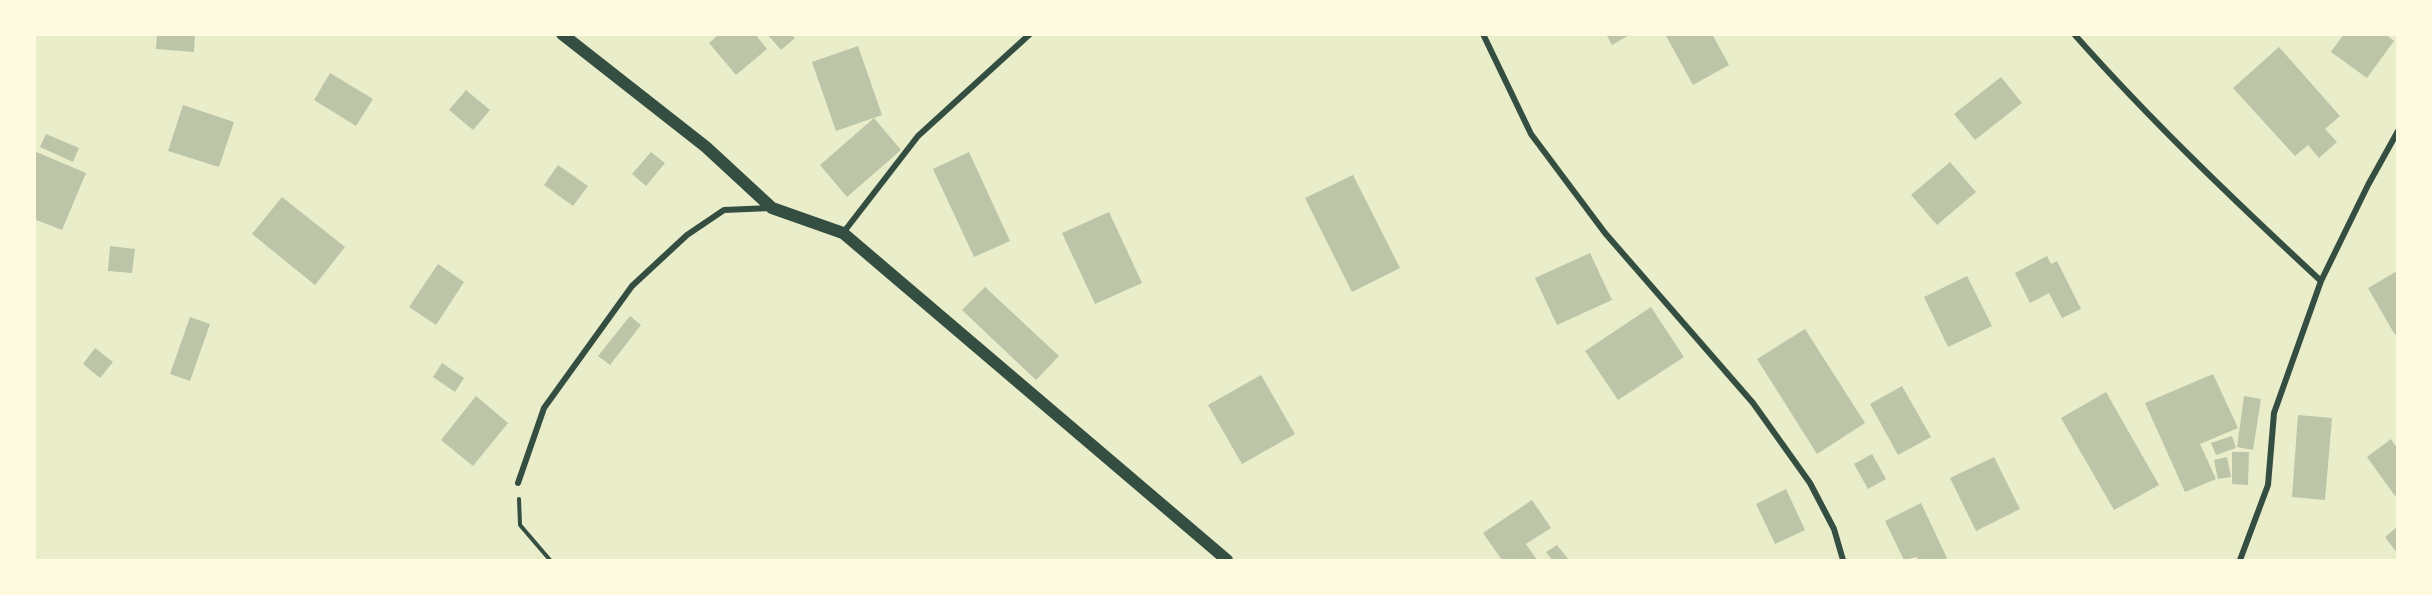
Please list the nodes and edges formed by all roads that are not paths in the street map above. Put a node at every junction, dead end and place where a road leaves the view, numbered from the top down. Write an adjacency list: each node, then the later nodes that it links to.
1 (562, 34): 6 (main road)
2 (1030, 34): 7 (street)
3 (1483, 34): 11 (street)
4 (2074, 34): 8 (street)
5 (2397, 131): 8 (street)
6 (772, 208): 7 (main road); 9 (street)
7 (843, 232): 10 (main road)
8 (2321, 281): 12 (street)
9 (518, 483)
10 (1227, 561)
11 (1843, 561)
12 (2240, 561)

